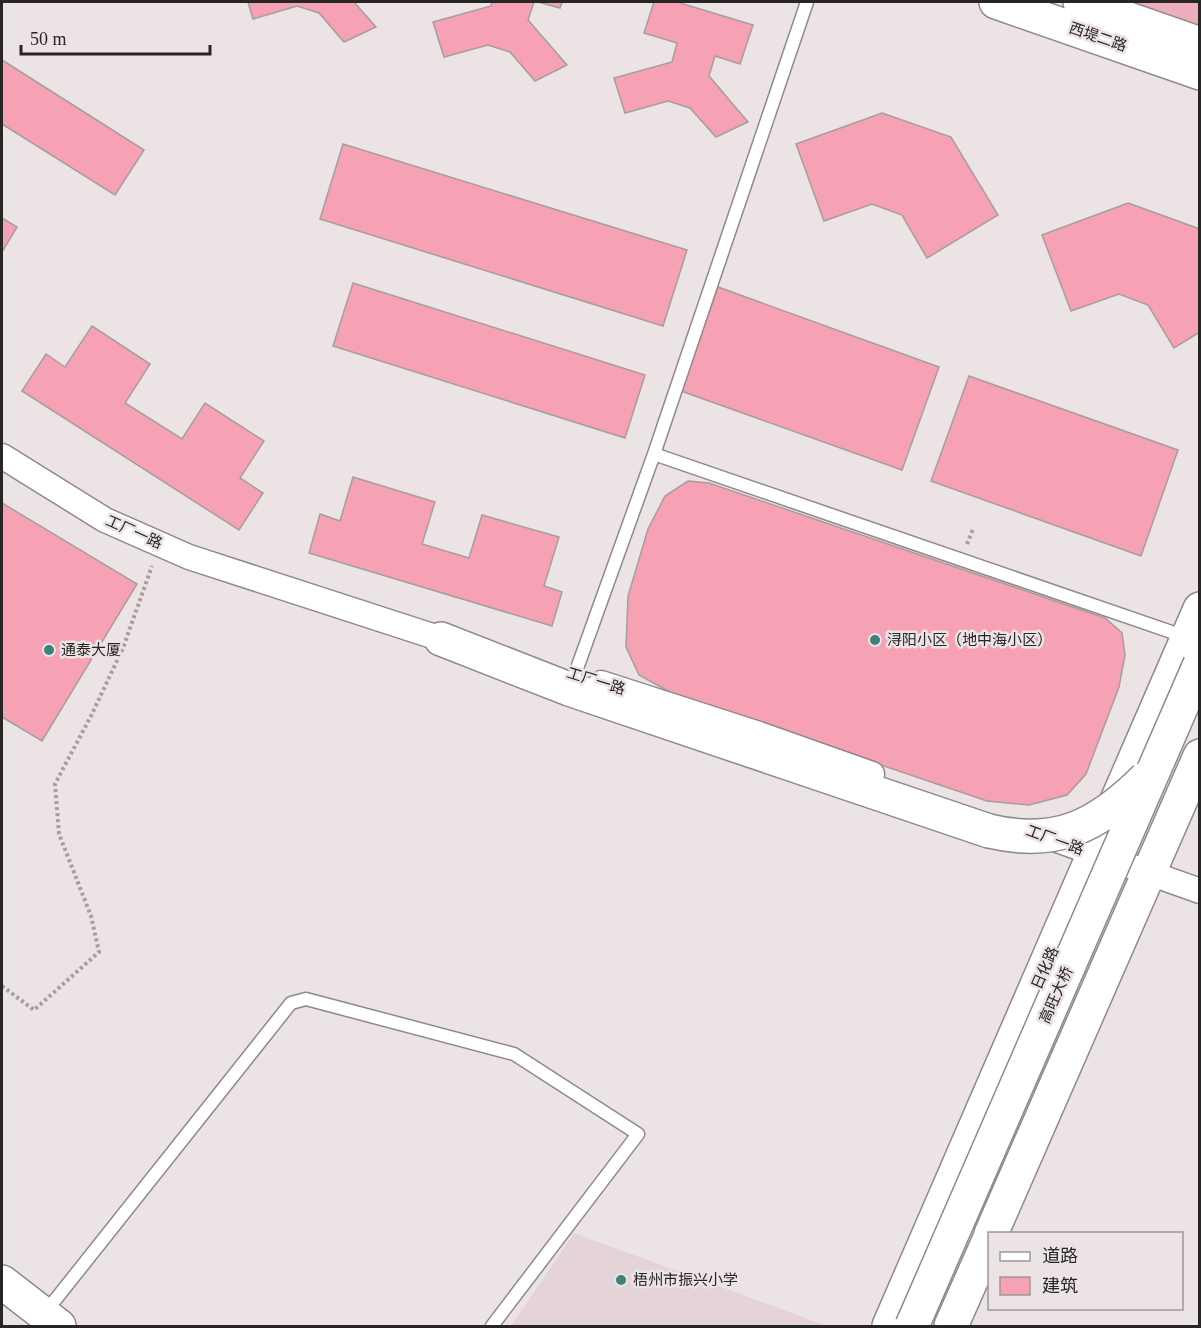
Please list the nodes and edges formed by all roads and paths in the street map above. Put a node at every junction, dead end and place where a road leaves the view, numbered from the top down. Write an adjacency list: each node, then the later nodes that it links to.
1 (807, 2): 6 (lane)
2 (996, 2): 5 (main road, 西堤二路)
3 (1080, 2): 4 (main road, 西堤二路)
4 (1200, 44)
5 (1200, 74)
6 (654, 454): 9 (lane); 11 (lane)
7 (2, 456): 8 (street, 工厂一路)
8 (159, 544): 10 (street, 工厂一路); 18 (path)
9 (1196, 637): 14 (main road, 高旺大桥, bridge); 15 (main road, 日化路)
10 (441, 639): 11 (street, 工厂一路); 14 (main road, bridge)
11 (575, 674): 15 (street, 工厂一路)
12 (1200, 710): 26 (main road, 高旺大桥)
13 (1200, 756): 16 (main road)
14 (1155, 768): 25 (main road, 高旺大桥, bridge)
15 (1095, 854): 16 (street, 工厂一路); 24 (main road, 日化路)
16 (1149, 873): 17 (street, 工厂一路); 19 (main road)
17 (1200, 891)
18 (2, 986)
19 (991, 1232)
20 (988, 1243): 27 (main road)
21 (2, 1282): 22 (main road)
22 (51, 1321): 23 (lane)
23 (492, 1326)
24 (889, 1326)
25 (912, 1326)
26 (932, 1326)
27 (951, 1326)

